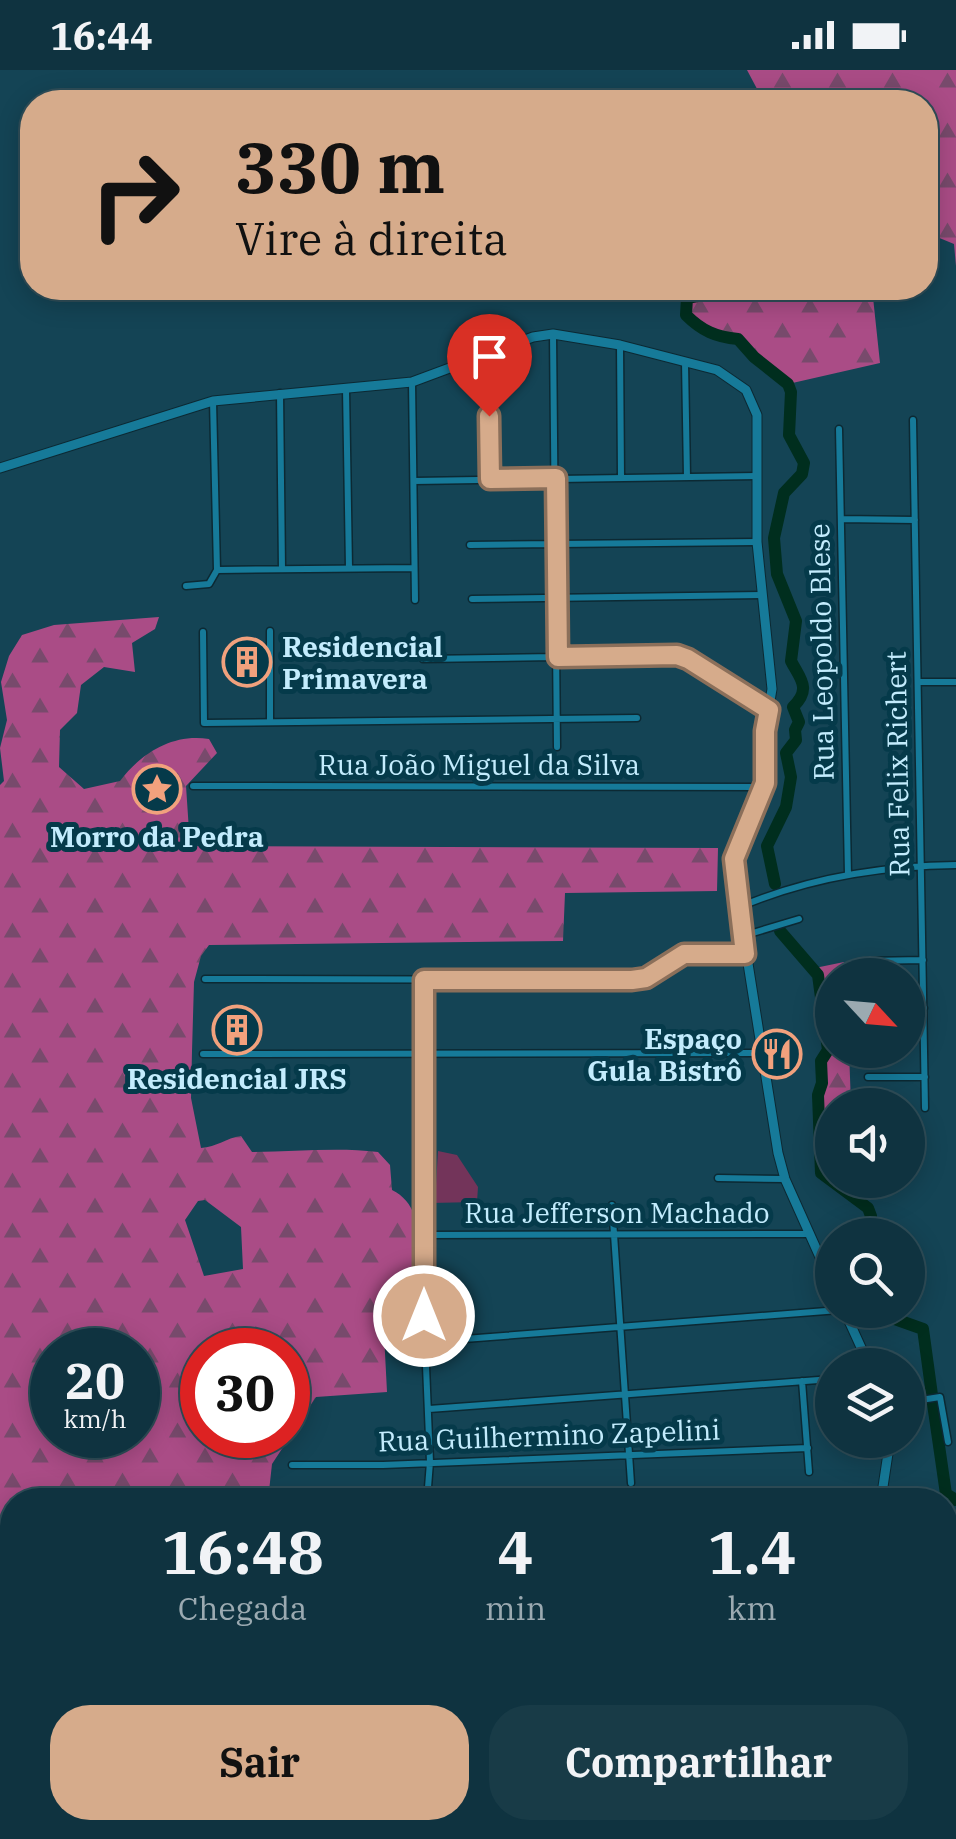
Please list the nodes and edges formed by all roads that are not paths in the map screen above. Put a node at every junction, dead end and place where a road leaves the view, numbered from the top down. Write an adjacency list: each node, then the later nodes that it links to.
1 (553, 334): 2 (street); 3 (street); 14 (street)
2 (620, 345): 4 (street); 15 (street)
3 (488, 354): 5 (street); 16 (street)
4 (686, 360): 12 (street); 13 (street)
5 (412, 382): 6 (street); 17 (street)
6 (346, 388): 7 (street); 23 (street)
7 (280, 394): 8 (street); 25 (street)
8 (214, 401): 11 (street); 26 (street)
9 (913, 420): 19 (street, Rua Felix Richert)
10 (839, 428): 18 (street, Rua Leopoldo Blese)
11 (0, 468)
12 (756, 476): 13 (street); 20 (street)
13 (687, 477): 15 (street)
14 (556, 478): 15 (street); 16 (street); 22 (street)
15 (621, 478)
16 (490, 479): 17 (street)
17 (414, 481): 24 (street)
18 (840, 519): 19 (street); 47 (street, Rua Leopoldo Blese)
19 (914, 520): 36 (street, Rua Felix Richert)
20 (757, 542): 22 (street); 28 (street)
21 (470, 545): 22 (street)
22 (556, 545): 29 (street)
23 (349, 568): 24 (street); 25 (street)
24 (414, 568): 31 (street)
25 (282, 569): 26 (street)
26 (217, 570): 27 (street)
27 (186, 586)
28 (762, 595): 29 (street); 38 (street)
29 (556, 598): 30 (street); 34 (street)
30 (472, 599)
31 (415, 600)
32 (270, 631): 41 (street)
33 (203, 632): 41 (street)
34 (558, 657): 35 (street); 38 (street); 39 (street)
35 (422, 659)
36 (918, 682): 37 (street); 46 (street, Rua Felix Richert)
37 (956, 682)
38 (769, 710): 44 (street)
39 (558, 718): 40 (street); 41 (street); 42 (street)
40 (637, 718)
41 (270, 722)
42 (557, 747)
43 (193, 786): 44 (street, Rua João Miguel da Silva)
44 (764, 787): 48 (street)
45 (956, 864): 46 (street)
46 (921, 866): 47 (street); 52 (street, Rua Felix Richert)
47 (848, 875): 48 (street)
48 (738, 908): 50 (street)
49 (799, 919): 50 (street)
50 (743, 936): 51 (street)
51 (745, 954): 54 (street); 55 (street)
52 (923, 958)
53 (204, 979): 54 (street)
54 (424, 980): 57 (street)
55 (760, 1053): 57 (street); 63 (street)
56 (203, 1054): 57 (street)
57 (424, 1054): 67 (street)
58 (925, 1068): 60 (street, Rua Felix Richert)
59 (868, 1079): 60 (street)
60 (925, 1079): 61 (street, Rua Felix Richert)
61 (925, 1088)
62 (718, 1178): 63 (street)
63 (785, 1179): 66 (street)
64 (612, 1205): 65 (street)
65 (613, 1234): 66 (street, Rua Jefferson Machado); 67 (street, Rua Jefferson Machado); 70 (street)
66 (808, 1234): 68 (street)
67 (426, 1235): 71 (street)
68 (815, 1249)
69 (815, 1312): 70 (street)
70 (618, 1327): 71 (street); 74 (street)
71 (425, 1342): 76 (street)
72 (815, 1380): 73 (street)
73 (802, 1381): 74 (street); 78 (street)
74 (624, 1394): 76 (street); 79 (street)
75 (925, 1399): 77 (street)
76 (428, 1409): 81 (street)
77 (948, 1442)
78 (808, 1448): 79 (street, Rua Guilhermino Zapelini); 83 (street)
79 (629, 1455): 81 (street, Rua Guilhermino Zapelini); 84 (street)
80 (887, 1458): 86 (street)
81 (430, 1462): 82 (street, Rua Guilhermino Zapelini); 85 (street)
82 (292, 1465)
83 (809, 1472)
84 (631, 1483)
85 (428, 1488)
86 (883, 1488)

